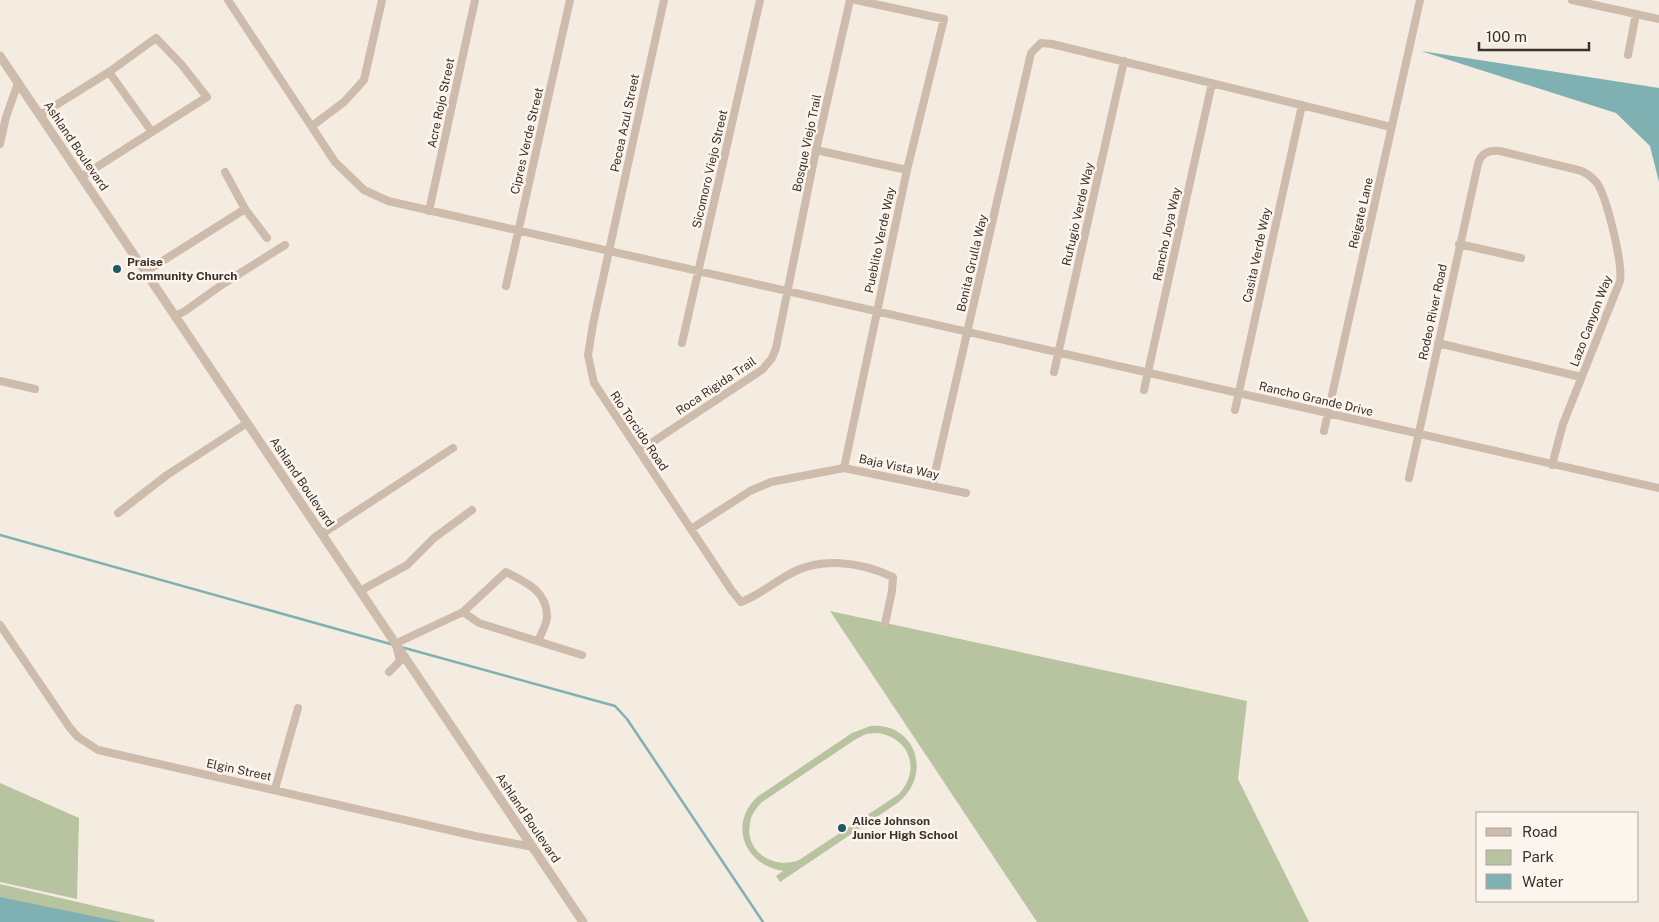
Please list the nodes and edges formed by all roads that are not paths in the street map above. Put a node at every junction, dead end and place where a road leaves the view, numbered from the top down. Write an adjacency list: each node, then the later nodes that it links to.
1 (228, 0): 21 (street, Rancho Grande Drive)
2 (382, 0): 21 (street)
3 (475, 0): 31 (street, Acre Rojo Street)
4 (570, 0): 32 (street, Cipres Verde Street)
5 (664, 0): 36 (street, Pecea Azul Street)
6 (760, 0): 39 (street, Sicomoro Viejo Street)
7 (850, 0): 25 (street, Bosque Viejo Trail)
8 (856, 0): 27 (street, Pueblito Verde Way)
9 (1420, 0): 22 (street, Reigate Lane)
10 (1572, 0): 11 (street)
11 (1636, 14): 12 (street); 13 (street)
12 (1659, 19)
13 (1628, 55)
14 (0, 56): 17 (street, Ashland Boulevard)
15 (1124, 61): 18 (street); 44 (street, Bonita Grulla Way); 47 (street, Rufugio Verde Way)
16 (109, 72): 20 (street); 23 (street); 23 (street)
17 (18, 83): 20 (street, Ashland Boulevard); 24 (street)
18 (1212, 83): 19 (street); 49 (street, Rancho Joya Way)
19 (1302, 105): 22 (street); 54 (street, Casita Verde Way)
20 (40, 115): 29 (street, Ashland Boulevard)
21 (312, 126): 31 (street, Rancho Grande Drive)
22 (1392, 127): 56 (street, Reigate Lane)
23 (152, 132): 29 (street)
24 (0, 144)
25 (816, 150): 27 (street); 41 (street, Bosque Viejo Trail)
26 (1485, 153): 35 (street, Rodeo River Road); 50 (street, Lazo Canyon Way)
27 (907, 170): 42 (street, Pueblito Verde Way)
28 (224, 172): 30 (street)
29 (81, 177): 38 (street, Ashland Boulevard)
30 (246, 209): 33 (street); 38 (street)
31 (430, 211): 32 (street, Rancho Grande Drive)
32 (518, 231): 36 (street, Rancho Grande Drive); 40 (street, Cipres Verde Street)
33 (267, 238)
34 (286, 244): 43 (street)
35 (1459, 244): 37 (street); 46 (street, Rodeo River Road)
36 (608, 252): 39 (street, Rancho Grande Drive); 61 (street, Rio Torcido Road)
37 (1521, 258)
38 (145, 272): 43 (street, Ashland Boulevard)
39 (698, 272): 41 (street, Rancho Grande Drive); 45 (street, Sicomoro Viejo Street)
40 (506, 286)
41 (788, 292): 42 (street, Rancho Grande Drive); 61 (street, Roca Rigida Trail)
42 (876, 311): 44 (street, Rancho Grande Drive); 63 (street, Pueblito Verde Way)
43 (174, 316): 57 (street, Ashland Boulevard)
44 (968, 332): 47 (street, Rancho Grande Drive); 65 (street, Bonita Grulla Way)
45 (682, 343)
46 (1438, 343): 50 (street); 59 (street, Rodeo River Road)
47 (1059, 352): 48 (street, Rufugio Verde Way); 49 (street, Rancho Grande Drive)
48 (1054, 372)
49 (1148, 372): 53 (street, Rancho Joya Way); 54 (street, Rancho Grande Drive)
50 (1581, 377): 62 (street, Lazo Canyon Way)
51 (0, 381): 52 (street)
52 (35, 389)
53 (1144, 390)
54 (1238, 393): 55 (street, Casita Verde Way); 56 (street, Rancho Grande Drive)
55 (1235, 410)
56 (1328, 413): 58 (street, Reigate Lane); 59 (street, Rancho Grande Drive)
57 (247, 423): 69 (street); 71 (street, Ashland Boulevard)
58 (1324, 431)
59 (1418, 434): 62 (street, Rancho Grande Drive); 64 (street, Rodeo River Road)
60 (453, 448): 71 (street)
61 (639, 451): 70 (street, Rio Torcido Road)
62 (1552, 465): 66 (street, Rancho Grande Drive)
63 (844, 468): 65 (street, Baja Vista Way); 70 (street, Baja Vista Way)
64 (1409, 478)
65 (932, 486): 67 (street, Baja Vista Way)
66 (1659, 488)
67 (966, 493)
68 (472, 510): 72 (street)
69 (118, 513)
70 (691, 529): 74 (street, Rio Torcido Road)
71 (322, 534): 72 (street, Ashland Boulevard)
72 (360, 590): 77 (street, Ashland Boulevard)
73 (463, 612): 76 (street); 76 (street); 77 (street)
74 (885, 624)
75 (0, 625): 81 (street, Elgin Street)
76 (538, 641): 78 (street)
77 (396, 645): 79 (street); 82 (street, Ashland Boulevard)
78 (582, 655)
79 (389, 672)
80 (298, 708): 81 (street)
81 (275, 789): 82 (street, Elgin Street)
82 (533, 847): 83 (street, Ashland Boulevard)
83 (583, 922)

